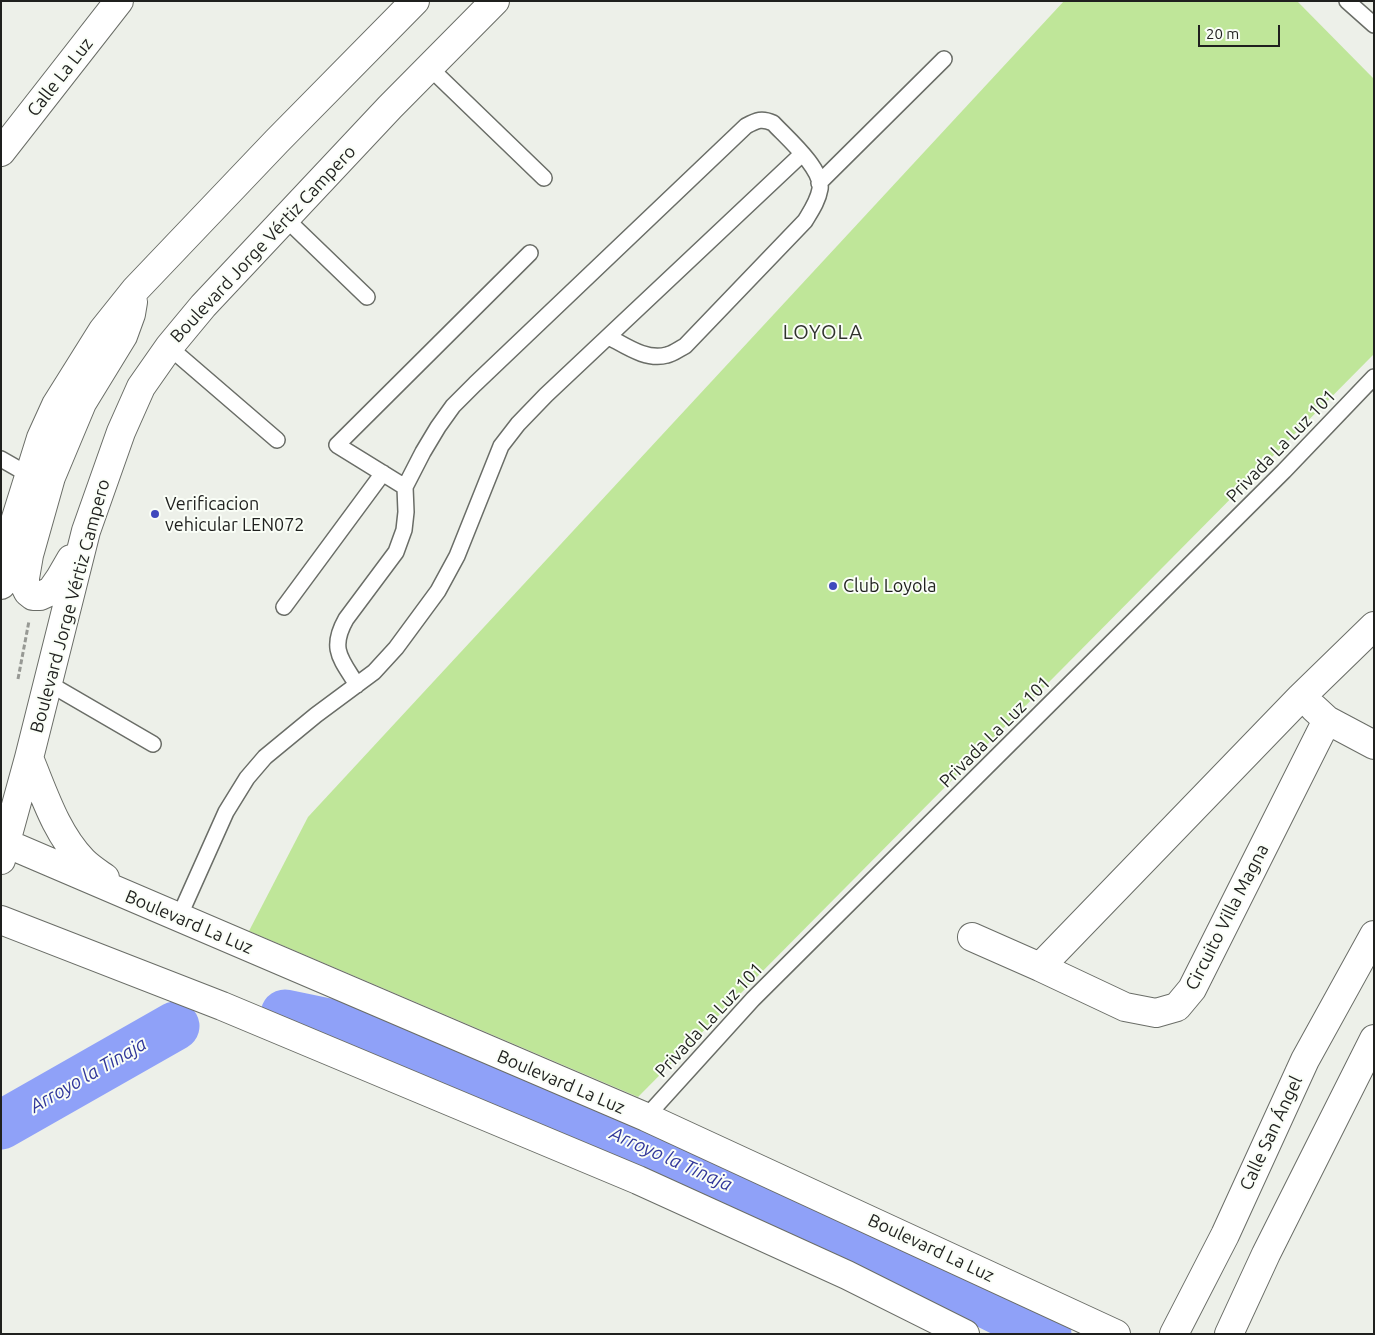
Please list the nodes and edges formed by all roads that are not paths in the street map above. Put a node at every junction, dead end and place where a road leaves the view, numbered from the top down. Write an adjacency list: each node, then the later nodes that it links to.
1 (119, 1): 8 (main road, Calle La Luz)
2 (415, 1): 14 (main road)
3 (495, 1): 7 (main road, Boulevard Jorge Vértiz Campero)
4 (1347, 1): 5 (lane)
5 (1374, 25)
6 (944, 59): 11 (lane)
7 (429, 68): 10 (lane); 12 (main road, Boulevard Jorge Vértiz Campero)
8 (1, 152)
9 (802, 154): 11 (lane); 16 (lane); 23 (lane)
10 (544, 178)
11 (819, 182): 16 (lane)
12 (285, 218): 15 (lane); 17 (main road, Boulevard Jorge Vértiz Campero)
13 (530, 253): 21 (lane)
14 (135, 290): 22 (main road); 24 (main road)
15 (367, 297)
16 (609, 337): 30 (lane)
17 (169, 347): 19 (lane); 24 (main road, Boulevard Jorge Vértiz Campero)
18 (1374, 377): 44 (lane, Privada La Luz 101)
19 (277, 440)
20 (1, 459): 22 (lane)
21 (383, 473): 23 (lane); 27 (lane)
22 (29, 475): 25 (main road)
23 (405, 486): 30 (lane)
24 (86, 530): 29 (main road, Boulevard Jorge Vértiz Campero)
25 (6, 532): 26 (main road)
26 (1, 585)
27 (284, 607)
28 (1374, 626): 31 (main road)
29 (48, 683): 33 (lane); 35 (main road, Boulevard Jorge Vértiz Campero)
30 (357, 685): 38 (lane)
31 (1301, 697): 32 (main road); 42 (main road)
32 (1327, 720): 34 (main road); 42 (main road, Circuito Villa Magna)
33 (153, 744)
34 (1374, 745)
35 (29, 758): 36 (main road, Boulevard Jorge Vértiz Campero); 37 (main road)
36 (3, 848): 37 (main road, Boulevard La Luz)
37 (128, 896): 38 (main road, Boulevard La Luz)
38 (179, 917): 44 (main road, Boulevard La Luz)
39 (1, 920): 45 (main road)
40 (1374, 935): 47 (main road, Calle San Ángel)
41 (972, 938): 42 (main road, Circuito Villa Magna)
42 (1040, 967)
43 (1374, 1039): 48 (main road)
44 (646, 1117): 46 (main road, Boulevard La Luz)
45 (965, 1334)
46 (1116, 1334)
47 (1174, 1334)
48 (1229, 1334)

